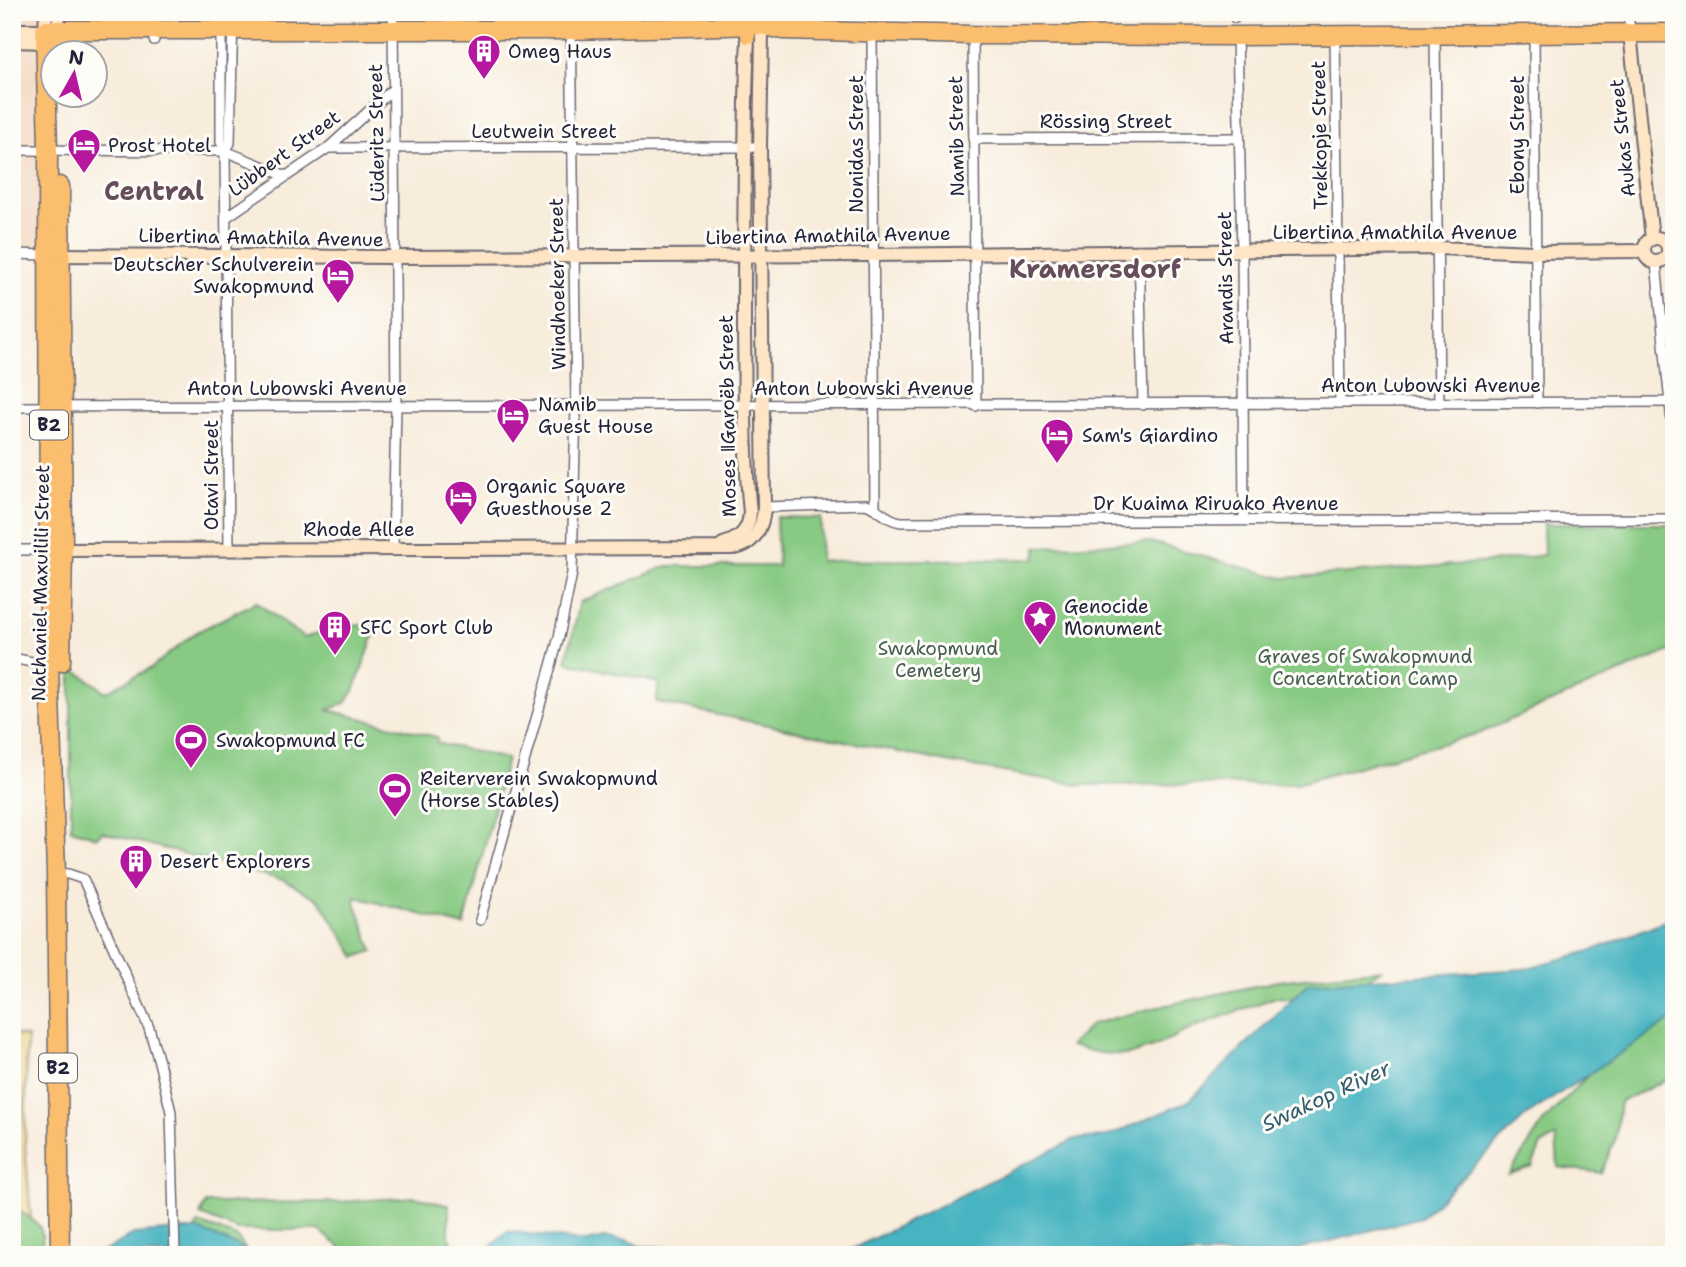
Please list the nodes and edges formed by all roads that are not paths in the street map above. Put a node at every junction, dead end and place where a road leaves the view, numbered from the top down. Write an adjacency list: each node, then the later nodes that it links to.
1 (393, 12): 14 (street, Lüderitz Street)
2 (1628, 12): 11 (street)
3 (757, 23): 4 (highway); 10 (highway); 24 (street, Moses ǁGaroëb Street); 25 (street, Moses ǁGaroëb Street)
4 (571, 26): 7 (highway); 27 (street, Windhoeker Street)
5 (154, 27): 6 (highway); 9 (highway)
6 (227, 27): 14 (highway); 31 (street, Otavi Street)
7 (498, 27): 14 (highway)
8 (12, 30): 9 (street)
9 (53, 31): 19 (street); 29 (highway, Nathaniel Maxuilili Street / B2)
10 (872, 32): 15 (highway); 48 (street, Nonidas Street)
11 (1630, 33): 12 (highway); 17 (highway); 34 (street, Aukas Street)
12 (1674, 33)
13 (1435, 34): 16 (highway); 17 (highway); 35 (street)
14 (393, 35): 20 (street, Lüderitz Street)
15 (973, 35): 18 (highway); 23 (street, Namib Street)
16 (1335, 35): 18 (highway); 36 (street, Trekkopje Street)
17 (1534, 35): 42 (street, Ebony Street)
18 (1237, 36): 22 (street, Arandis Street)
19 (12, 41)
20 (392, 90): 26 (street, Lübbert Street); 30 (street, Lüderitz Street)
21 (58, 108): 29 (highway, Nathaniel Maxuilili Street / B2)
22 (1240, 138): 23 (street, Rössing Street); 39 (street, Arandis Street)
23 (973, 139): 41 (street, Namib Street)
24 (744, 147): 25 (street, Leutwein Street); 27 (street, Leutwein Street); 49 (street, Moses ǁGaroëb Street)
25 (760, 147): 47 (street, Moses ǁGaroëb Street)
26 (328, 148): 30 (street, Leutwein Street); 32 (street, Lübbert Street)
27 (573, 148): 30 (street, Leutwein Street); 46 (street, Windhoeker Street)
28 (12, 149): 29 (street)
29 (54, 150): 31 (street); 45 (highway, Nathaniel Maxuilili Street / B2)
30 (395, 150): 50 (street, Lüderitz Street)
31 (225, 151): 32 (street); 33 (street, Otavi Street)
32 (286, 176): 33 (street, Lübbert Street)
33 (228, 216): 44 (street, Otavi Street)
34 (1652, 239): 37 (street); 40 (street)
35 (1437, 248): 36 (street, Libertina Amathila Avenue); 42 (street, Libertina Amathila Avenue); 54 (street)
36 (1338, 249): 39 (street, Libertina Amathila Avenue); 53 (street, Trekkopje Street)
37 (1671, 249): 51 (street)
38 (1139, 250): 39 (street, Libertina Amathila Avenue); 41 (street, Libertina Amathila Avenue); 59 (street)
39 (1242, 251): 56 (street, Arandis Street)
40 (1644, 251): 42 (street, Libertina Amathila Avenue); 51 (street)
41 (975, 252): 48 (street, Libertina Amathila Avenue); 64 (street, Namib Street)
42 (1535, 252): 55 (street, Ebony Street)
43 (12, 254): 45 (street, Libertina Amathila Avenue)
44 (227, 254): 45 (street, Libertina Amathila Avenue); 50 (street, Libertina Amathila Avenue); 57 (street, Otavi Street)
45 (55, 255): 66 (highway, Nathaniel Maxuilili Street / B2)
46 (575, 255): 49 (street, Libertina Amathila Avenue); 50 (street, Libertina Amathila Avenue); 58 (street, Windhoeker Street)
47 (761, 255): 48 (street, Libertina Amathila Avenue); 49 (street, Libertina Amathila Avenue); 62 (street, Moses ǁGaroëb Street)
48 (873, 255): 63 (street, Nonidas Street)
49 (744, 256): 61 (street, Moses ǁGaroëb Street)
50 (395, 257): 60 (street, Lüderitz Street)
51 (1656, 263): 52 (street)
52 (1671, 402): 55 (street, Anton Lubowski Avenue); 67 (street)
53 (1340, 403): 54 (street, Anton Lubowski Avenue); 56 (street, Anton Lubowski Avenue)
54 (1439, 403): 55 (street, Anton Lubowski Avenue)
55 (1538, 403)
56 (1244, 404): 59 (street, Anton Lubowski Avenue); 71 (street, Arandis Street)
57 (228, 405): 60 (street, Anton Lubowski Avenue); 66 (street, Anton Lubowski Avenue); 73 (street, Otavi Street)
58 (576, 405): 60 (street, Anton Lubowski Avenue); 61 (street, Anton Lubowski Avenue); 75 (street, Windhoeker Street)
59 (1143, 405): 64 (street, Anton Lubowski Avenue)
60 (396, 406): 74 (street, Lüderitz Street)
61 (745, 406): 62 (street, Anton Lubowski Avenue); 72 (street, Moses ǁGaroëb Street)
62 (762, 406): 63 (street, Anton Lubowski Avenue); 68 (street, Moses ǁGaroëb Street)
63 (874, 406): 64 (street, Anton Lubowski Avenue); 69 (street, Nonidas Street)
64 (976, 406)
65 (12, 407): 66 (street, Anton Lubowski Avenue)
66 (55, 407): 77 (highway, Nathaniel Maxuilili Street / B2)
67 (1674, 443)
68 (764, 507): 69 (street, Dr Kuaima Riruako Avenue); 72 (street, Moses ǁGaroëb Street)
69 (875, 508): 71 (street, Dr Kuaima Riruako Avenue)
70 (1674, 519): 71 (street, Dr Kuaima Riruako Avenue)
71 (1244, 520)
72 (705, 547): 75 (street, Rhode Allee)
73 (229, 548): 74 (street, Rhode Allee); 77 (street, Rhode Allee)
74 (393, 548): 75 (street, Rhode Allee)
75 (575, 548): 81 (street, Windhoeker Street)
76 (12, 550): 77 (street, Rhode Allee)
77 (55, 550): 79 (highway, Nathaniel Maxuilili Street / B2)
78 (12, 658): 79 (street)
79 (55, 666): 80 (highway, Nathaniel Maxuilili Street / B2)
80 (56, 873): 82 (highway, Nathaniel Maxuilili Street / B2); 83 (street)
81 (480, 920)
82 (60, 1255)
83 (175, 1255)

